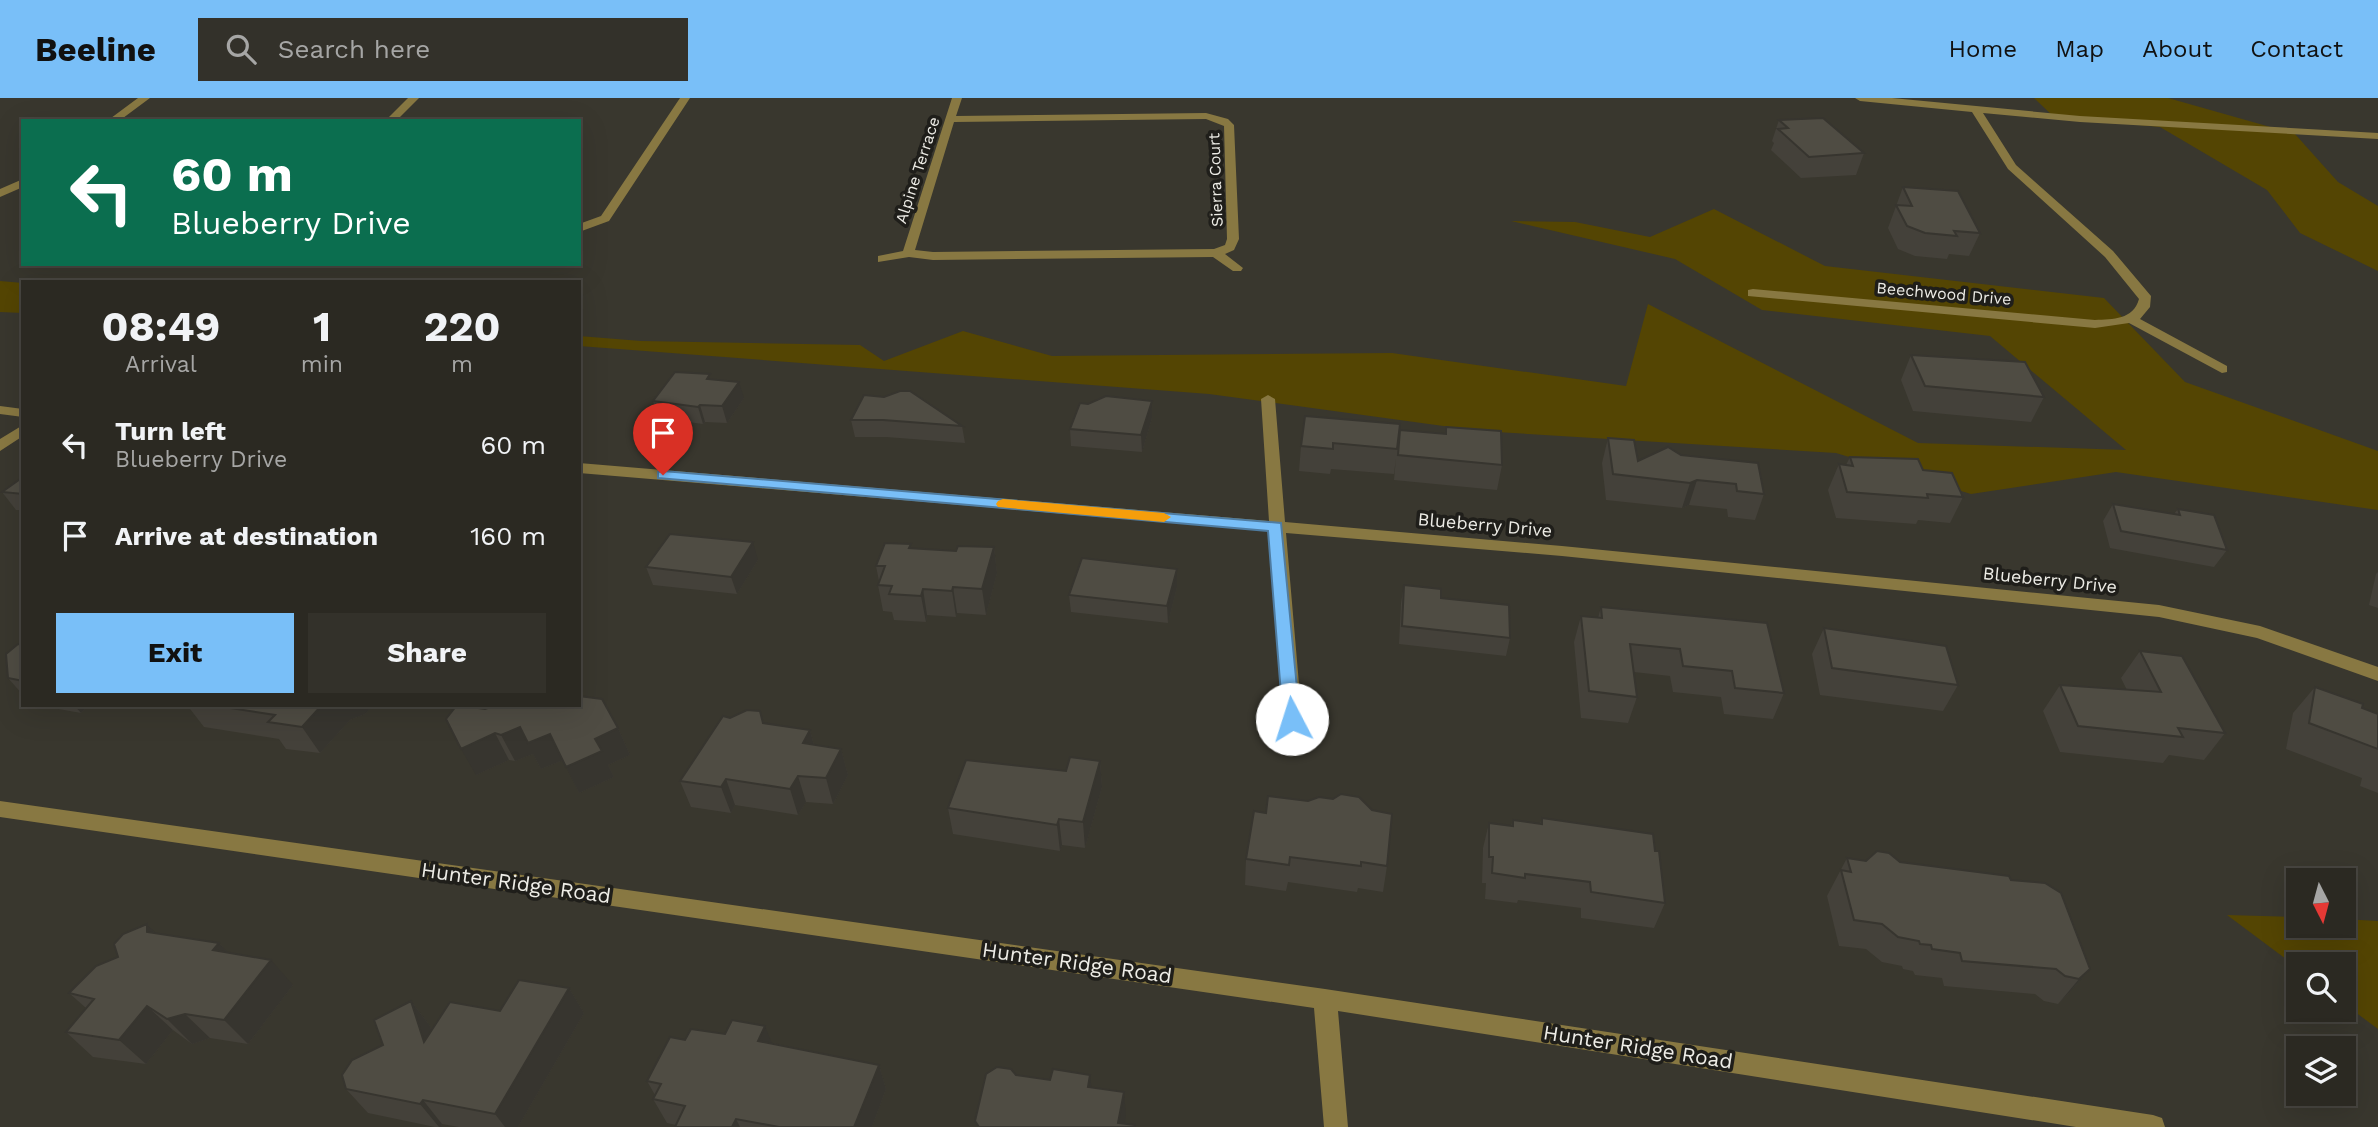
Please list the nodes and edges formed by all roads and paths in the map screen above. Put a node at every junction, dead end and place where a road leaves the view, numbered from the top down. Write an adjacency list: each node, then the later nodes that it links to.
1 (145, 98): 7 (street)
2 (414, 98): 8 (street)
3 (685, 98): 13 (street)
4 (957, 98): 9 (street, Alpine Terrace)
5 (1860, 98): 6 (street)
6 (1975, 109): 10 (street); 19 (street)
7 (115, 119)
8 (392, 119)
9 (950, 119): 14 (street, Alpine Terrace); 15 (street, Sierra Court)
10 (2378, 136)
11 (21, 183): 12 (street)
12 (0, 194)
13 (581, 227)
14 (909, 253): 15 (street, Sierra Court); 16 (street, Sierra Court)
15 (1216, 253): 17 (street, Sierra Court)
16 (882, 259)
17 (1237, 268)
18 (1753, 293): 19 (street, Beechwood Drive)
19 (2131, 319): 20 (street)
20 (2222, 369)
21 (1268, 399): 27 (street)
22 (0, 410): 23 (street)
23 (21, 413)
24 (21, 430): 25 (street)
25 (0, 446)
26 (581, 468): 27 (street, Blueberry Drive)
27 (1276, 527): 28 (street, Blueberry Drive); 29 (street)
28 (2378, 674)
29 (1292, 719)
30 (0, 809): 31 (street, Hunter Ridge Road)
31 (1325, 999): 32 (street); 33 (street, Hunter Ridge Road)
32 (1336, 1127)
33 (2153, 1127)

